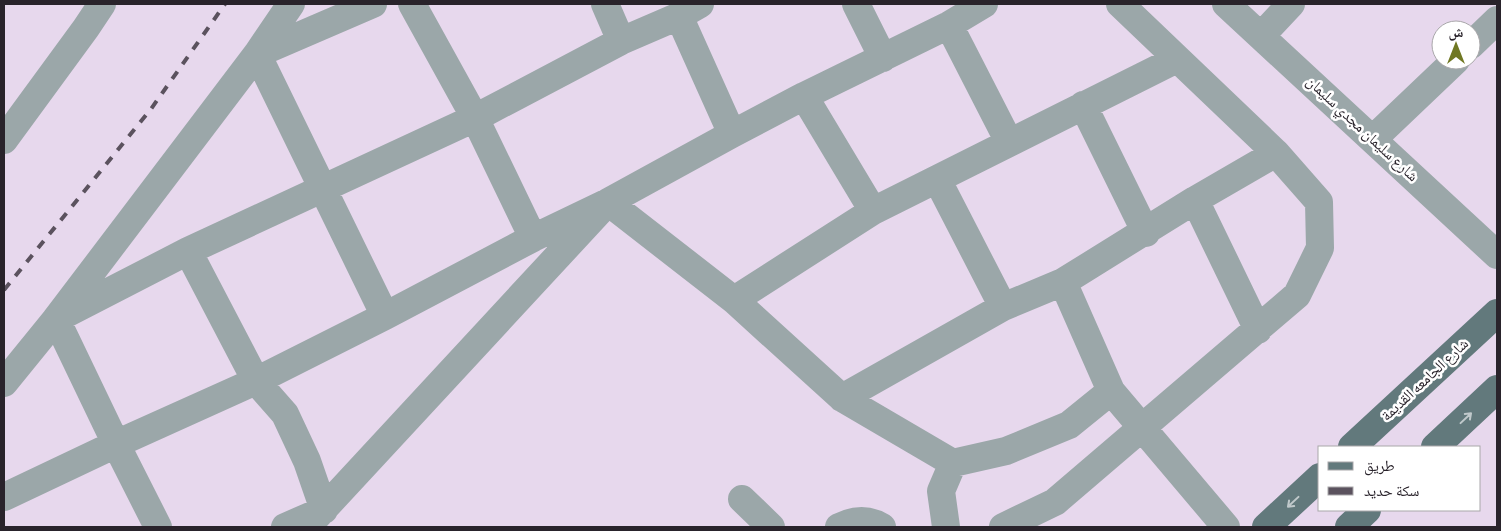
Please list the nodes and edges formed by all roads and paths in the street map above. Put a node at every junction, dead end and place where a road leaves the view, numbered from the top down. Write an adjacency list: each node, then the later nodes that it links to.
1 (102, 4): 25 (street)
2 (291, 4): 17 (street)
3 (373, 4): 17 (street)
4 (412, 4): 23 (street)
5 (605, 4): 16 (street)
6 (856, 4): 18 (street)
7 (984, 4): 13 (street)
8 (1120, 4): 19 (street)
9 (1226, 4): 15 (street, شارع سليمان مجدي سليمان)
10 (1291, 4): 15 (street)
11 (689, 10): 16 (street); 24 (street)
12 (1497, 20): 14 (street)
13 (949, 25): 18 (street); 27 (street)
14 (1481, 35)
15 (1261, 36): 26 (street, شارع سليمان مجدي سليمان)
16 (621, 41): 23 (street)
17 (257, 54): 30 (street); 43 (street)
18 (883, 58): 21 (street)
19 (1177, 59): 22 (street); 28 (street)
20 (1446, 70): 26 (street)
21 (804, 96): 24 (street); 33 (street)
22 (1083, 105): 27 (street); 34 (street)
23 (475, 118): 30 (street); 35 (street)
24 (732, 134): 32 (street)
25 (4, 140)
26 (1373, 140): 36 (street, شارع سليمان مجدي سليمان)
27 (1009, 142): 29 (street)
28 (1276, 153): 31 (street); 44 (street)
29 (937, 179): 33 (street); 40 (street)
30 (323, 188): 37 (street); 42 (street)
31 (1195, 200): 34 (street); 44 (street)
32 (608, 202): 35 (street); 39 (street); 59 (street)
33 (874, 211): 39 (street)
34 (1146, 232): 38 (street)
35 (533, 238): 42 (street)
36 (1492, 238)
37 (188, 251): 43 (street); 45 (street)
38 (1064, 282): 40 (street); 48 (street)
39 (734, 300): 49 (street)
40 (1003, 307): 49 (street)
41 (1497, 313): 52 (main road, شارع الجامعه القديمة)
42 (385, 316): 45 (street)
43 (56, 319): 46 (street); 51 (street)
44 (1258, 330): 50 (street)
45 (256, 381): 51 (street); 59 (street)
46 (4, 383)
47 (1497, 389): 53 (main road, one-way to 47)
48 (1111, 391): 50 (street); 54 (street)
49 (842, 398): 54 (street)
50 (1143, 428): 66 (street); 67 (street)
51 (116, 444): 56 (street); 60 (street)
52 (1353, 446)
53 (1436, 446)
54 (953, 463): 65 (street)
55 (1318, 479): 68 (main road, one-way to 68)
56 (4, 497)
57 (742, 499): 62 (street)
58 (1366, 511): 69 (main road)
59 (315, 519): 61 (street)
60 (158, 527)
61 (285, 527)
62 (770, 527)
63 (838, 527): 64 (street)
64 (882, 527)
65 (946, 527)
66 (1003, 527)
67 (1226, 527)
68 (1266, 527)
69 (1348, 527)

